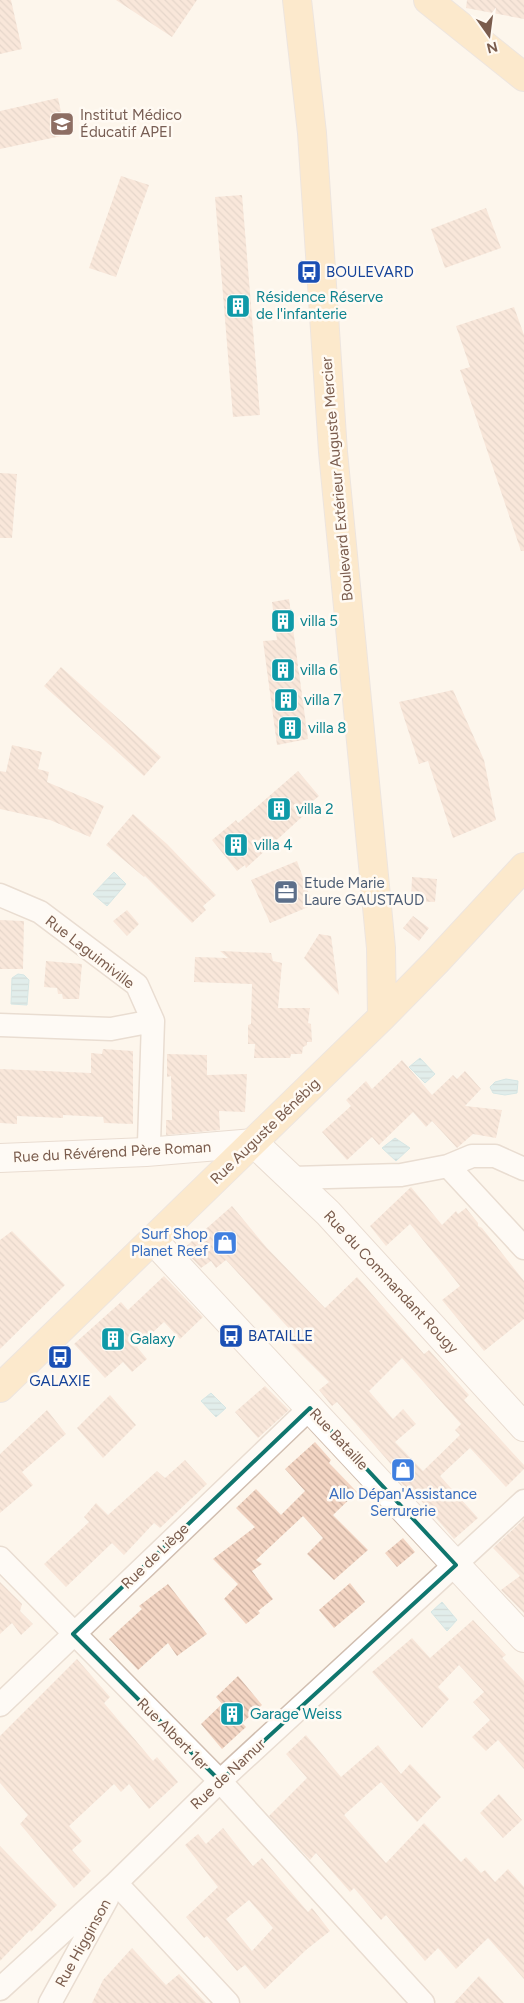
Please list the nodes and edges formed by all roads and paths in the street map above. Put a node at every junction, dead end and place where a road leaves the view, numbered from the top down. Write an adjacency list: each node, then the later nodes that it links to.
1 (298, 2): 6 (main road, Boulevard Extérieur Auguste Mercier)
2 (432, 2): 3 (main road)
3 (524, 77)
4 (524, 867): 7 (main road, Rue Auguste Bénébig)
5 (0, 894): 9 (street, Rue Laguimiville)
6 (381, 948): 7 (main road); 8 (main road, Boulevard Extérieur Auguste Mercier)
7 (436, 962): 8 (main road, Rue Auguste Bénébig)
8 (382, 1017): 11 (main road, Rue Auguste Bénébig)
9 (153, 1021): 10 (street); 12 (street, Rue Laguimiville)
10 (0, 1025)
11 (254, 1143): 12 (street, Rue du Révérend Père Roman); 16 (street, Rue du Commandant Rougy); 17 (main road, Rue Auguste Bénébig)
12 (146, 1152): 13 (street, Rue du Révérend Père Roman)
13 (0, 1158)
14 (448, 1166): 15 (street); 16 (street); 18 (street)
15 (524, 1169)
16 (292, 1178): 21 (street, Rue du Commandant Rougy)
17 (153, 1240): 19 (main road, Rue Auguste Bénébig); 20 (street, Rue Bataille)
18 (524, 1248)
19 (0, 1388)
20 (310, 1408): 24 (street, Rue Bataille); 25 (street, Rue de Liège)
21 (524, 1427)
22 (524, 1502): 24 (street, Rue de Namur)
23 (0, 1558): 25 (street, Rue Albert 1er)
24 (456, 1565): 26 (street, Rue Bataille); 28 (street, Rue de Namur)
25 (74, 1634): 27 (street, Rue de Liège); 28 (street, Rue Albert 1er)
26 (524, 1638)
27 (0, 1705)
28 (220, 1781): 29 (street, Rue de Namur); 33 (street, Rue Albert 1er)
29 (116, 1883): 30 (street, Rue de Namur); 31 (street, Rue Higginson); 32 (street)
30 (0, 1988)
31 (50, 2003)
32 (228, 2003)
33 (423, 2003)

